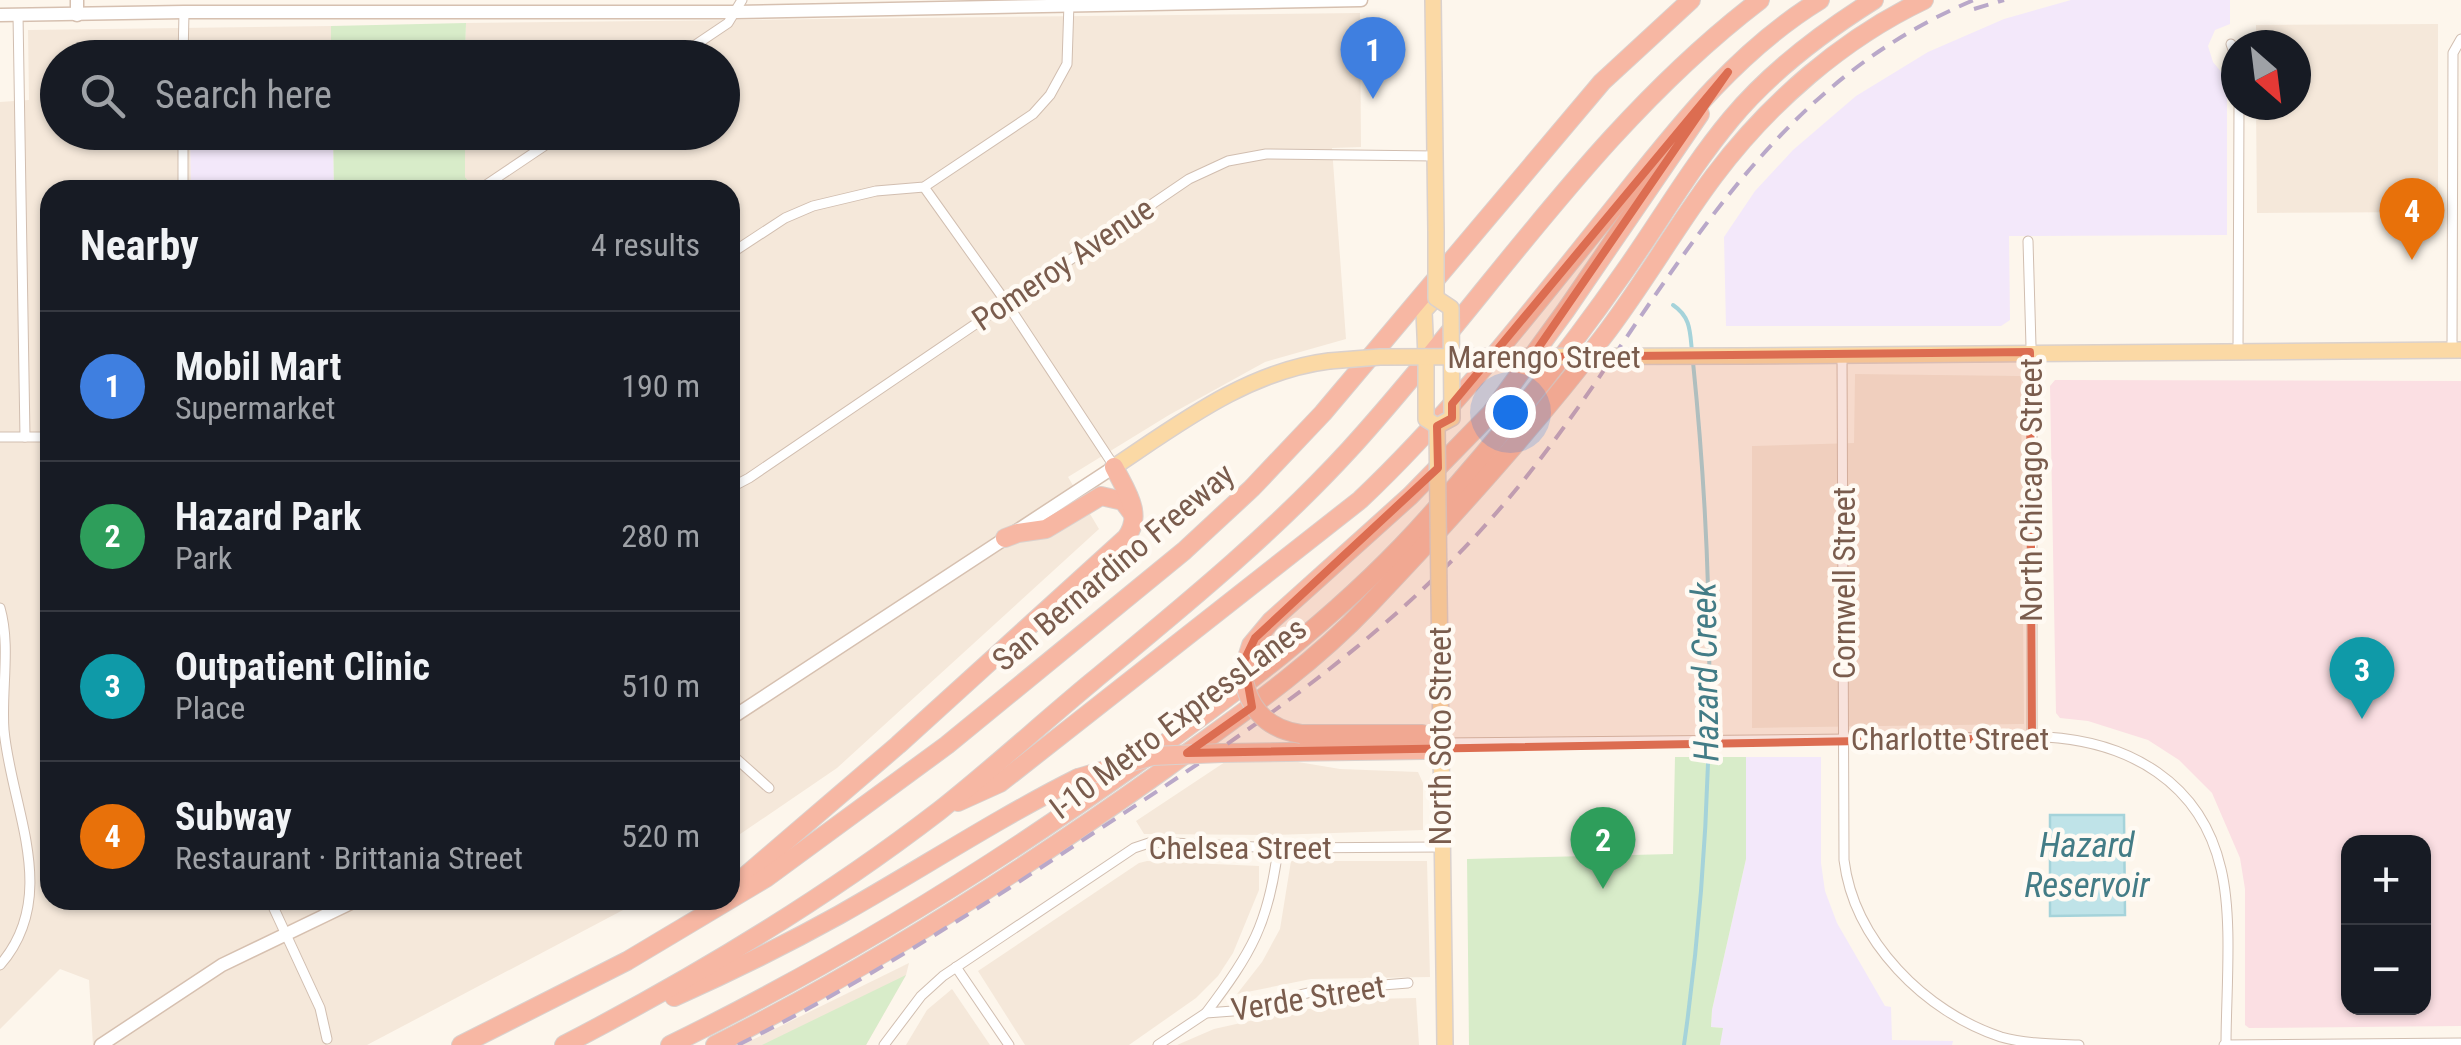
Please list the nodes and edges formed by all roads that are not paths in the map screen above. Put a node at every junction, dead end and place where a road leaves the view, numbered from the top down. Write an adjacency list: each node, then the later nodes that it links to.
1 (77, 0): 15 (street)
2 (1361, 0): 9 (street)
3 (1433, 0): 23 (main road, North Soto Street)
4 (1690, 0): 56 (highway, San Bernardino Freeway)
5 (1760, 0): 52 (highway)
6 (1820, 0): 19 (highway)
7 (1874, 0): 72 (highway, I-10 Metro ExpressLanes)
8 (1924, 0): 73 (highway, I-10 Metro ExpressLanes)
9 (1069, 3): 11 (street); 26 (street)
10 (359, 6): 11 (street); 12 (street)
11 (739, 6): 18 (street)
12 (184, 12): 15 (street); 17 (street)
13 (0, 15): 14 (street)
14 (18, 15): 15 (street); 39 (street)
15 (78, 15)
16 (2461, 39): 31 (street)
17 (183, 40)
18 (702, 40)
19 (1728, 72): 49 (highway, bridge); 52 (highway)
20 (2239, 120): 33 (street)
21 (183, 150): 24 (street)
22 (540, 150): 25 (street)
23 (1435, 156): 29 (main road, North Soto Street, bridge); 30 (street, Pomeroy Avenue)
24 (183, 180)
25 (499, 180)
26 (924, 187): 28 (street); 30 (street)
27 (2028, 241): 32 (street, North Chicago Street)
28 (740, 247)
29 (1436, 298): 35 (main road, North Soto Street); 36 (main road, North Soto Street, bridge)
30 (1006, 302): 41 (street); 42 (street, Pomeroy Avenue)
31 (2457, 350): 33 (main road, Marengo Street)
32 (2030, 352): 33 (main road, Marengo Street); 34 (main road, Marengo Street); 47 (street, North Chicago Street)
33 (2238, 352)
34 (1842, 355): 36 (main road, Marengo Street, bridge); 48 (street, Cornwell Street)
35 (1426, 357): 36 (main road, Marengo Street, bridge); 37 (main road, North Soto Street, bridge); 41 (main road, Marengo Street, bridge)
36 (1452, 357): 37 (main road, North Soto Street, bridge)
37 (1438, 426): 49 (main road, North Soto Street, bridge)
38 (0, 437): 39 (street)
39 (24, 437): 40 (street)
40 (40, 437)
41 (1114, 467): 43 (highway); 44 (street, Marengo Street)
42 (740, 483)
43 (1134, 524): 44 (highway); 55 (highway)
44 (1005, 538): 46 (street, Marengo Street)
45 (0, 608): 63 (street)
46 (740, 711)
47 (2032, 738): 48 (street, Charlotte Street); 79 (street, Charlotte Street)
48 (1844, 739): 49 (street, Charlotte Street); 78 (street, Cornwell Street)
49 (1441, 744): 53 (main road, North Soto Street); 71 (highway, bridge)
50 (740, 762): 51 (street)
51 (769, 788)
52 (940, 810): 71 (highway)
53 (1441, 847): 54 (street, Chelsea Street); 77 (main road, North Soto Street)
54 (1278, 848): 64 (street, Chelsea Street); 66 (street)
55 (740, 880)
56 (740, 893)
57 (274, 910): 61 (street)
58 (336, 910): 61 (street)
59 (704, 910): 62 (highway)
60 (713, 910): 62 (highway, San Bernardino Freeway)
61 (285, 934): 67 (street); 69 (street)
62 (674, 934): 70 (highway, San Bernardino Freeway)
63 (0, 965)
64 (956, 967): 74 (street, Chelsea Street); 75 (street)
65 (1408, 983): 66 (street, Verde Street)
66 (1206, 1013): 76 (street, Verde Street)
67 (327, 1039)
68 (2461, 1044): 79 (street)
69 (100, 1045)
70 (461, 1045)
71 (566, 1045)
72 (670, 1045)
73 (715, 1045)
74 (884, 1045)
75 (1008, 1045)
76 (1158, 1045)
77 (1446, 1045)
78 (2078, 1045)
79 (2225, 1045)

